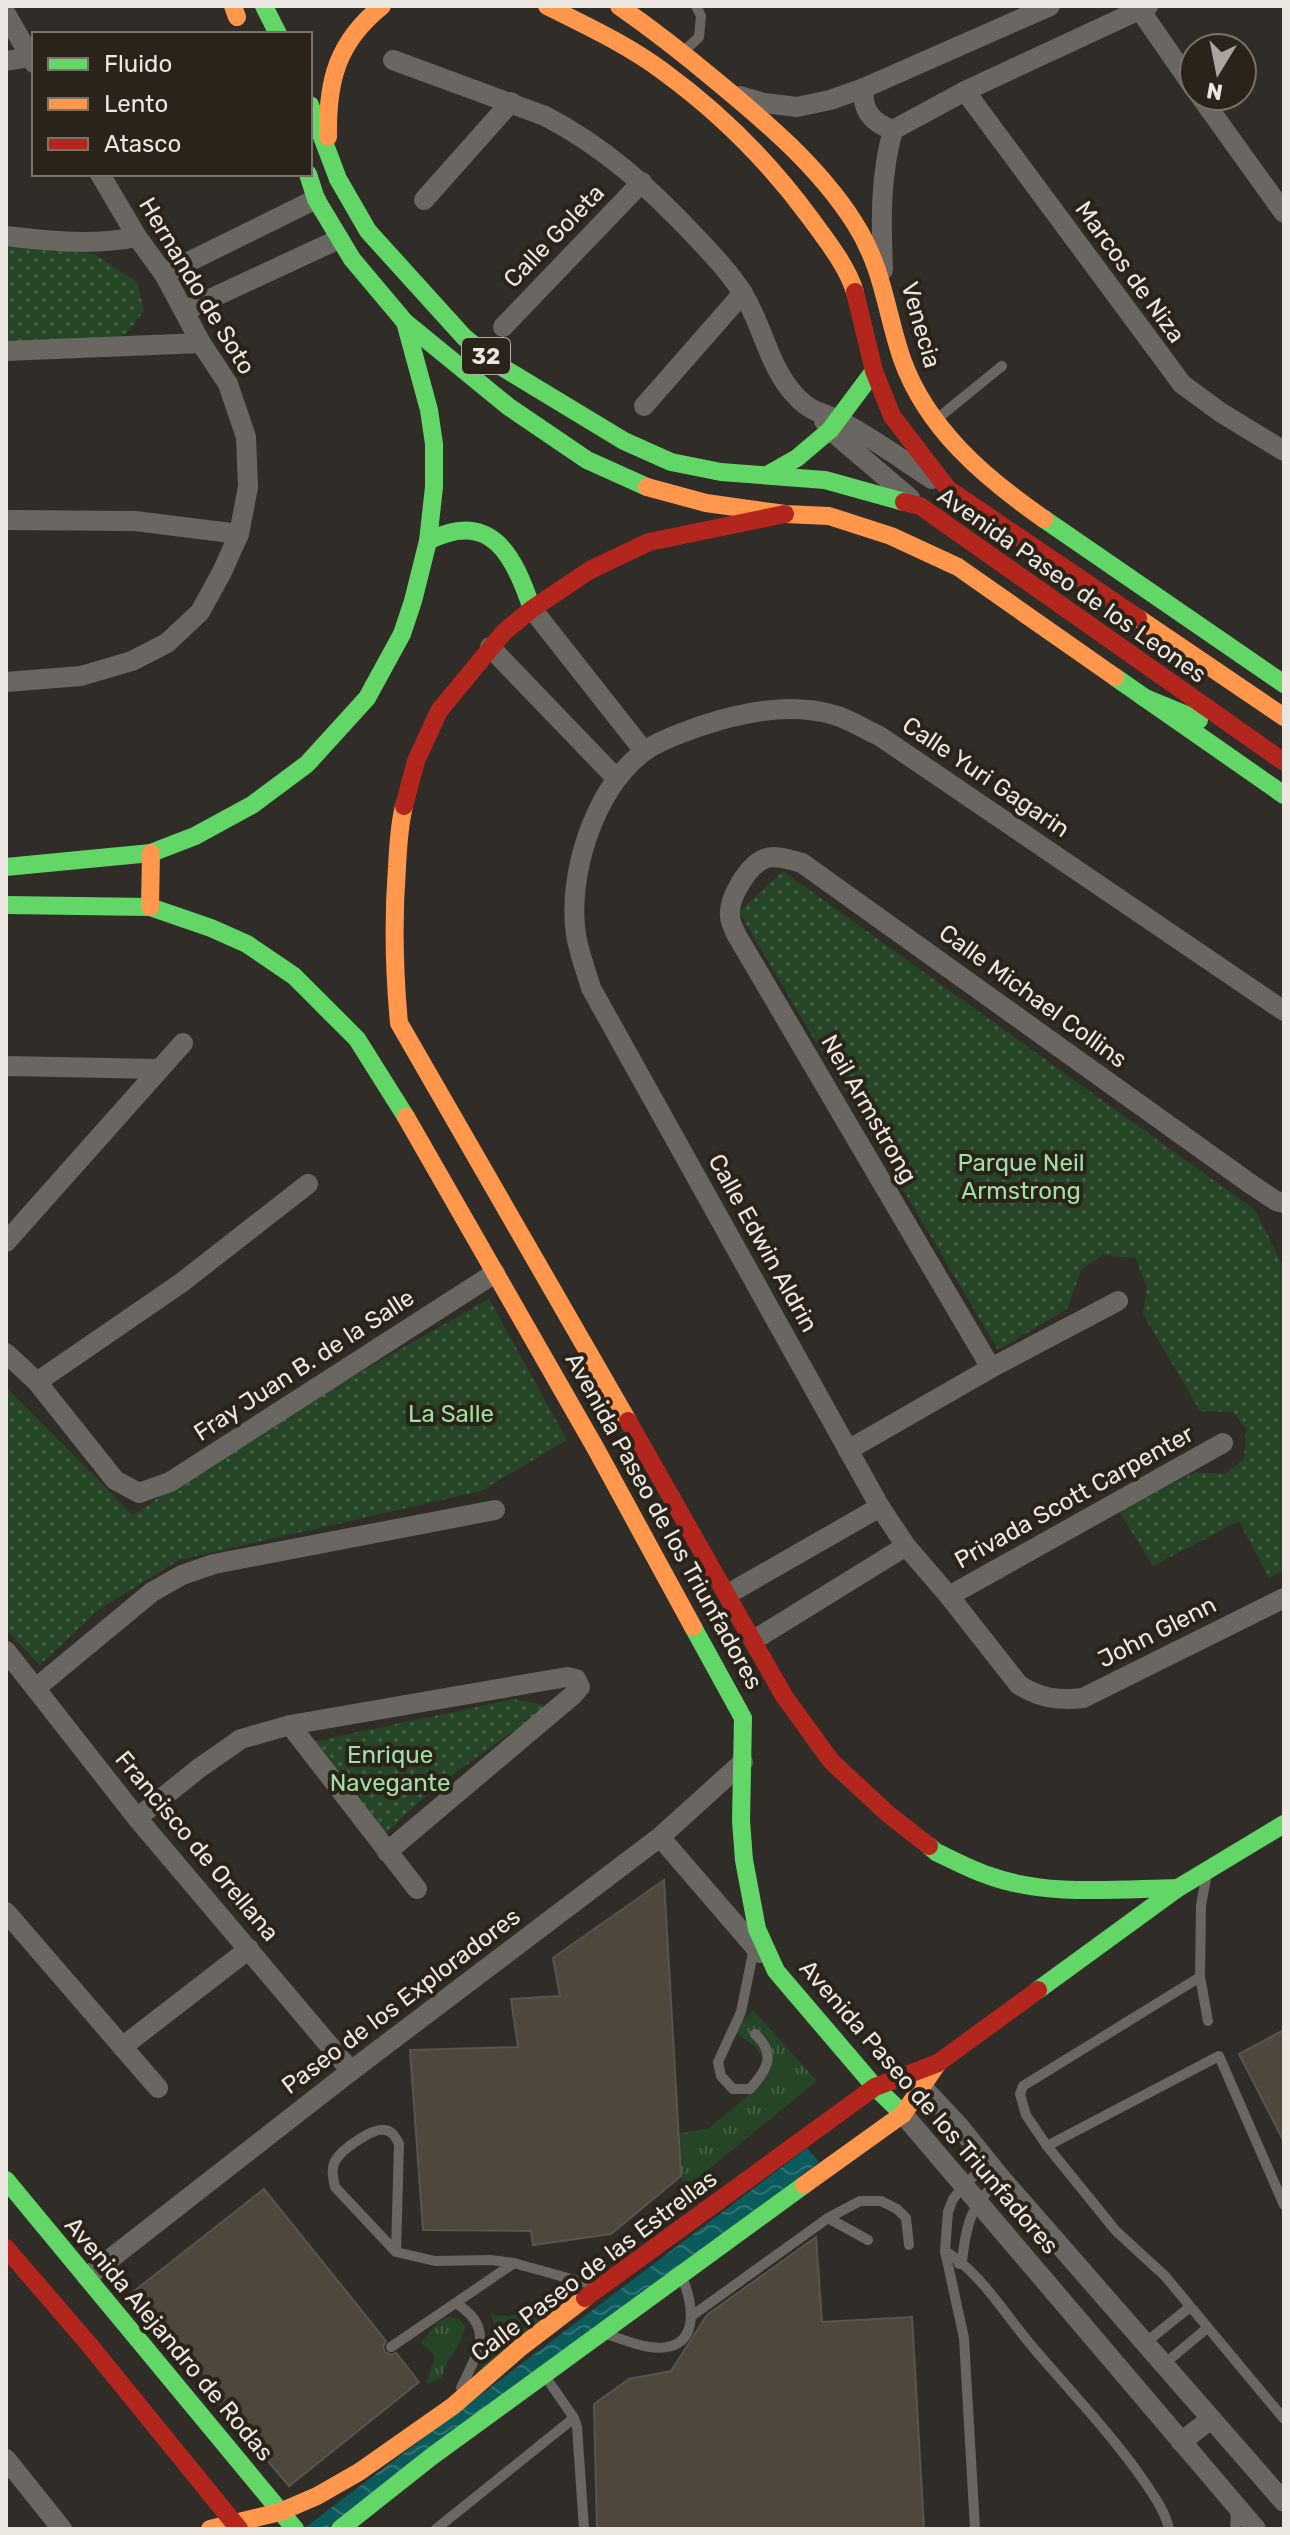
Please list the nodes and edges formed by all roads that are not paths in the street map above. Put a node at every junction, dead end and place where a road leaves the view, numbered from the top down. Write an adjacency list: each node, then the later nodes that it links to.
1 (264, 6): 12 (street)
2 (382, 6): 25 (street)
3 (547, 6): 44 (street, Avenida Paseo de los Leones)
4 (619, 6): 10 (street, Venecia)
5 (696, 6): 13 (lane)
6 (1050, 6): 18 (street)
7 (1144, 8): 17 (street); 19 (street)
8 (234, 10): 11 (street)
9 (6, 14): 14 (street)
10 (644, 14): 13 (street, Venecia)
11 (245, 32)
12 (277, 32)
13 (682, 53): 20 (street, Venecia)
14 (32, 60): 16 (street)
15 (393, 60): 21 (street)
16 (6, 61)
17 (1178, 62)
18 (864, 88): 20 (street); 24 (street)
19 (965, 91): 24 (street); 48 (street, Marcos de Niza)
20 (732, 94): 36 (street, Venecia)
21 (511, 102): 28 (street); 30 (street)
22 (312, 110): 25 (street, Avenida Paseo de los Leones / 32)
23 (1211, 112): 31 (street)
24 (893, 130): 36 (street)
25 (329, 152): 49 (street, Avenida Paseo de los Leones / 32)
26 (101, 176): 33 (street, Hernando de Soto)
27 (309, 176): 29 (street)
28 (642, 182): 37 (street); 40 (street, Calle Goleta)
29 (316, 199): 34 (street); 35 (street)
30 (424, 200)
31 (1284, 213)
32 (6, 236): 33 (street)
33 (137, 237): 35 (street, Hernando de Soto)
34 (339, 239): 38 (street); 39 (street)
35 (164, 274): 38 (street, Hernando de Soto)
36 (883, 282): 46 (street, Venecia)
37 (743, 293): 45 (street); 47 (street)
38 (184, 311): 41 (street, Hernando de Soto)
39 (405, 322): 52 (street); 55 (street)
40 (503, 327)
41 (201, 343): 42 (street); 54 (street, Hernando de Soto)
42 (6, 351)
43 (1002, 366): 46 (lane)
44 (874, 371): 47 (street); 50 (street, Avenida Paseo de los Leones)
45 (644, 406)
46 (935, 420): 60 (street, Venecia)
47 (829, 421): 49 (street); 50 (street); 51 (street)
48 (1284, 451)
49 (767, 475): 51 (street, Avenida Paseo de los Leones / 32)
50 (948, 489): 58 (street, Avenida Paseo de los Leones)
51 (920, 506): 64 (street, Avenida Paseo de los Leones / 32)
52 (785, 514): 56 (street, Avenida Paseo de los Triunfadores); 61 (street)
53 (6, 520): 54 (street)
54 (239, 534): 59 (street, Hernando de Soto)
55 (428, 541): 56 (street); 69 (street)
56 (532, 609): 57 (street, Avenida Paseo de los Triunfadores); 66 (street)
57 (490, 647): 66 (street); 75 (street, Avenida Paseo de los Triunfadores)
58 (1190, 653): 62 (street); 63 (street, Avenida Paseo de los Leones)
59 (6, 682)
60 (1284, 684)
61 (1143, 697): 64 (street); 68 (street)
62 (1284, 698)
63 (1284, 717)
64 (1257, 745): 65 (street, Avenida Paseo de los Leones / 32); 67 (street)
65 (1284, 762)
66 (630, 764): 74 (street, Calle Yuri Gagarin); 88 (street, Calle Edwin Aldrin)
67 (1284, 769)
68 (1284, 795)
69 (151, 853): 70 (street); 73 (street)
70 (6, 867)
71 (748, 873): 80 (street, Calle Michael Collins); 85 (street, Neil Armstrong)
72 (6, 905): 73 (street, Avenida Paseo de los Triunfadores)
73 (150, 907): 75 (street, Avenida Paseo de los Triunfadores)
74 (1284, 1011)
75 (378, 1031): 82 (street, Avenida Paseo de los Triunfadores); 92 (street, Avenida Paseo de los Triunfadores)
76 (183, 1043): 78 (street)
77 (6, 1066): 78 (street)
78 (159, 1069): 81 (street)
79 (308, 1184): 86 (street)
80 (1284, 1203)
81 (6, 1242)
82 (495, 1273): 86 (street, Fray Juan B. de la Salle); 99 (street, Avenida Paseo de los Triunfadores)
83 (1118, 1301): 85 (street)
84 (6, 1353): 86 (street)
85 (991, 1368): 88 (street)
86 (37, 1382)
87 (1223, 1443): 93 (street, Privada Scott Carpenter)
88 (848, 1450): 89 (street, Calle Edwin Aldrin)
89 (880, 1507): 91 (street, Calle Edwin Aldrin); 92 (street)
90 (495, 1510): 97 (street)
91 (906, 1546): 93 (street, Calle Edwin Aldrin); 95 (street)
92 (728, 1594): 95 (street, Avenida Paseo de los Triunfadores)
93 (949, 1596): 98 (street, Calle Edwin Aldrin)
94 (1284, 1598): 98 (street, John Glenn)
95 (754, 1640): 99 (street, Avenida Paseo de los Triunfadores)
96 (6, 1651): 97 (street, Francisco de Orellana)
97 (36, 1688): 102 (street, Francisco de Orellana)
98 (1049, 1699)
99 (764, 1707): 101 (street, Avenida Paseo de los Triunfadores); 107 (street, Avenida Paseo de los Triunfadores)
100 (290, 1725): 102 (street); 105 (street); 105 (street)
101 (743, 1762): 104 (street, Paseo de los Exploradores); 112 (street, Avenida Paseo de los Triunfadores)
102 (137, 1818): 111 (street, Francisco de Orellana)
103 (1284, 1824): 106 (street)
104 (660, 1837): 110 (street); 117 (street, Paseo de los Exploradores)
105 (387, 1852): 108 (street)
106 (1208, 1869): 107 (street); 113 (lane)
107 (1178, 1888): 118 (street)
108 (417, 1889)
109 (6, 1912): 116 (street)
110 (755, 1946): 112 (street); 115 (lane)
111 (249, 1949): 116 (street); 117 (street, Francisco de Orellana)
112 (776, 1971): 119 (street, Avenida Paseo de los Triunfadores)
113 (1200, 1977): 114 (lane); 122 (lane)
114 (1208, 2021)
115 (755, 2034)
116 (122, 2047): 120 (street)
117 (351, 2071): 138 (street, Paseo de los Exploradores)
118 (916, 2080): 119 (street, Calle Paseo de las Estrellas); 121 (street); 123 (street, Avenida Paseo de los Triunfadores)
119 (875, 2087): 121 (street, Avenida Paseo de los Triunfadores); 139 (street, Calle Paseo de las Estrellas)
120 (158, 2088)
121 (903, 2114): 125 (street, Avenida Paseo de los Triunfadores); 136 (street)
122 (1047, 2146): 127 (lane); 141 (lane)
123 (994, 2170): 125 (lane); 126 (lane); 146 (street, Avenida Paseo de los Triunfadores)
124 (6, 2180): 138 (street, Avenida Alejandro de Rodas)
125 (963, 2186): 126 (street, Avenida Paseo de los Triunfadores); 132 (lane)
126 (978, 2202): 134 (lane); 154 (street, Avenida Paseo de los Triunfadores)
127 (1284, 2205)
128 (828, 2218): 129 (lane); 130 (lane); 142 (lane)
129 (868, 2240)
130 (909, 2245)
131 (6, 2248): 143 (street, Avenida Alejandro de Rodas)
132 (945, 2251): 134 (lane); 137 (lane)
133 (396, 2252): 133 (lane); 135 (lane)
134 (962, 2261): 137 (lane); 167 (lane)
135 (514, 2263): 139 (lane); 140 (lane)
136 (680, 2273): 142 (lane); 145 (street)
137 (950, 2275): 166 (lane)
138 (87, 2277): 143 (street, Avenida Alejandro de Rodas)
139 (599, 2287): 150 (street, Calle Paseo de las Estrellas)
140 (457, 2304): 147 (lane); 150 (lane)
141 (1190, 2307): 144 (lane); 146 (lane)
142 (693, 2315): 145 (lane)
143 (103, 2328): 158 (street, Avenida Alejandro de Rodas); 159 (street, Avenida Alejandro de Rodas)
144 (1206, 2329): 148 (lane); 153 (lane)
145 (601, 2332): 149 (street)
146 (1145, 2343): 148 (street, Avenida Paseo de los Triunfadores)
147 (391, 2347)
148 (1163, 2365): 152 (street, Avenida Paseo de los Triunfadores)
149 (544, 2375): 151 (lane); 163 (street)
150 (453, 2406): 158 (street, Calle Paseo de las Estrellas)
151 (574, 2418): 164 (lane); 165 (lane)
152 (1211, 2419): 154 (street); 156 (street, Avenida Paseo de los Triunfadores)
153 (1284, 2419)
154 (1181, 2442): 157 (street, Avenida Paseo de los Triunfadores)
155 (6, 2459): 160 (street)
156 (1284, 2502)
157 (1236, 2507): 168 (lane); 169 (street, Avenida Paseo de los Triunfadores)
158 (280, 2512): 159 (street, Calle Paseo de las Estrellas); 162 (street, Avenida Alejandro de Rodas)
159 (236, 2526): 161 (street, Calle Paseo de las Estrellas)
160 (62, 2529)
161 (210, 2529)
162 (295, 2529)
163 (340, 2529)
164 (436, 2529)
165 (584, 2529)
166 (975, 2529)
167 (1169, 2529)
168 (1235, 2529)
169 (1256, 2529)

